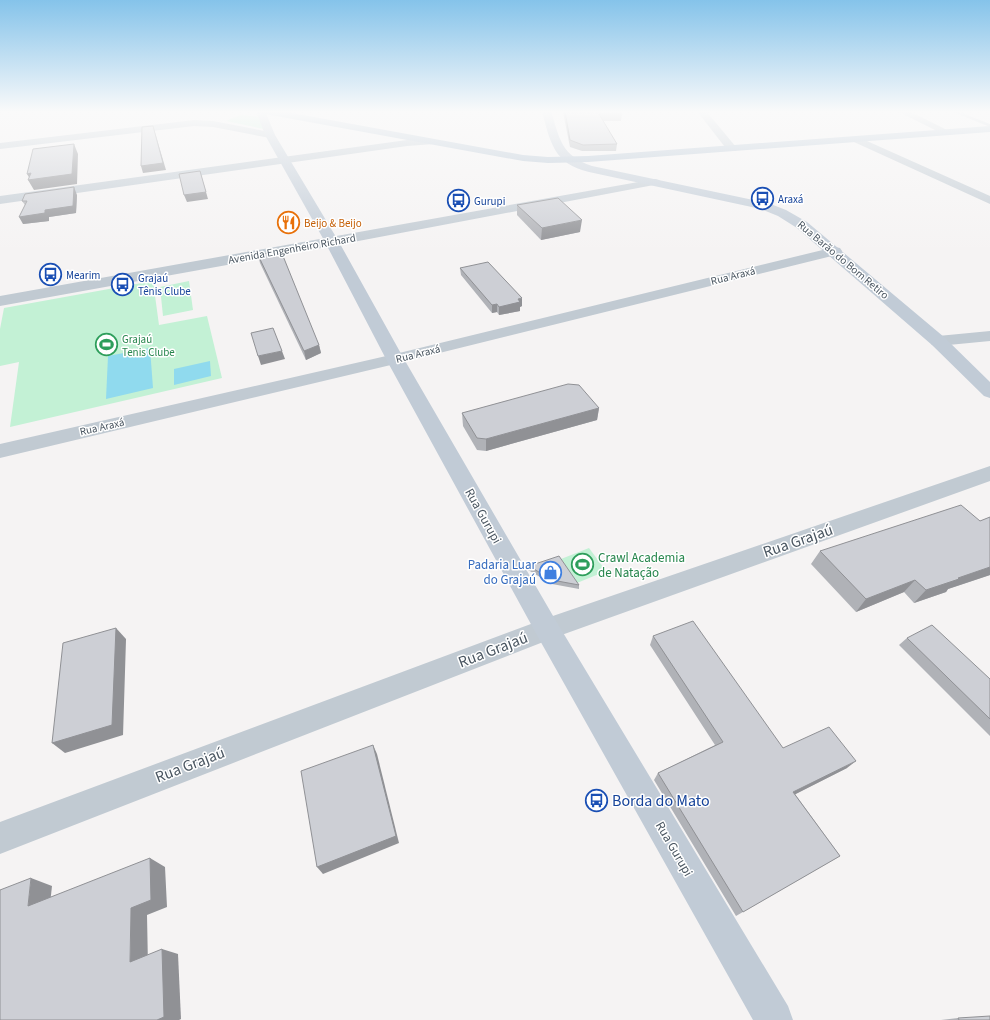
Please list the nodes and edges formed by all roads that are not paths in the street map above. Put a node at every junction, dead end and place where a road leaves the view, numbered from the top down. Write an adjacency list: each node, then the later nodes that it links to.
1 (293, 159): 5 (street)
2 (537, 159): 6 (main road, Rua Barão do Bom Retiro)
3 (590, 159): 6 (main road)
4 (899, 159): 10 (street)
5 (284, 160): 9 (street); 13 (main road, Rua Gurupi)
6 (569, 160): 7 (main road, Rua Barão do Bom Retiro)
7 (631, 177): 8 (main road, Rua Barão do Bom Retiro); 11 (street)
8 (655, 182): 13 (street, Avenida Engenheiro Richard); 14 (main road, Rua Barão do Bom Retiro)
9 (0, 200)
10 (990, 200)
11 (427, 212)
12 (341, 227): 13 (street, Avenida Engenheiro Richard)
13 (329, 236): 15 (street, Avenida Engenheiro Richard); 16 (street, Avenida Engenheiro Richard); 19 (main road, Rua Gurupi)
14 (835, 251): 18 (main road, Rua Barão do Bom Retiro); 19 (street, Rua Araxá)
15 (0, 288)
16 (0, 301)
17 (990, 336): 18 (street)
18 (938, 341): 20 (main road, Rua Barão do Bom Retiro)
19 (395, 359): 21 (street, Rua Araxá); 23 (main road, Rua Gurupi)
20 (990, 392)
21 (0, 451)
22 (990, 473): 23 (street, Rua Grajaú)
23 (547, 629): 24 (street, Rua Grajaú); 25 (main road, Rua Gurupi)
24 (0, 838)
25 (774, 1020)

